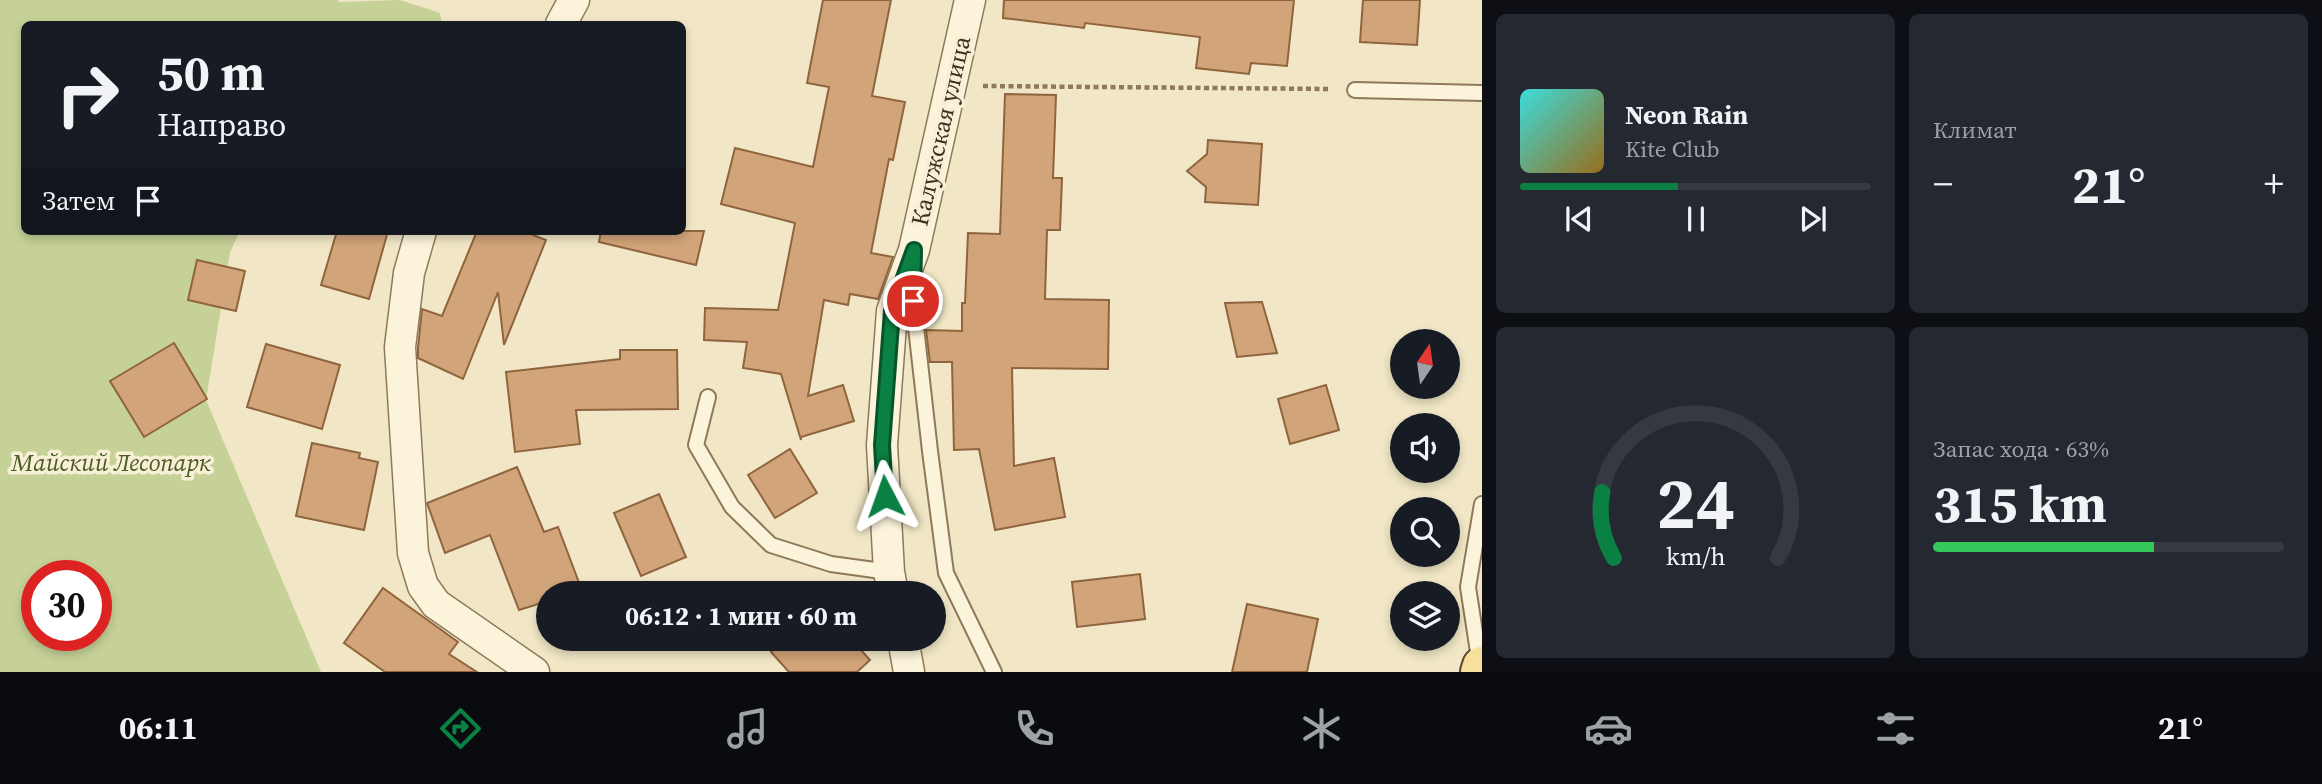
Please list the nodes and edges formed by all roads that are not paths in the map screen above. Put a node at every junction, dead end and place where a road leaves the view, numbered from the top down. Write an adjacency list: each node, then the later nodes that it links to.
1 (574, 0): 3 (street)
2 (970, 0): 7 (street, Калужская улица)
3 (563, 21)
4 (1355, 90): 5 (lane)
5 (1482, 93)
6 (420, 235): 14 (street)
7 (914, 250): 11 (street, Калужская улица); 16 (lane)
8 (708, 397): 10 (lane)
9 (1482, 504): 13 (lane)
10 (885, 581)
11 (891, 581)
12 (905, 651): 15 (street)
13 (1481, 669)
14 (534, 672)
15 (909, 672)
16 (994, 672)

